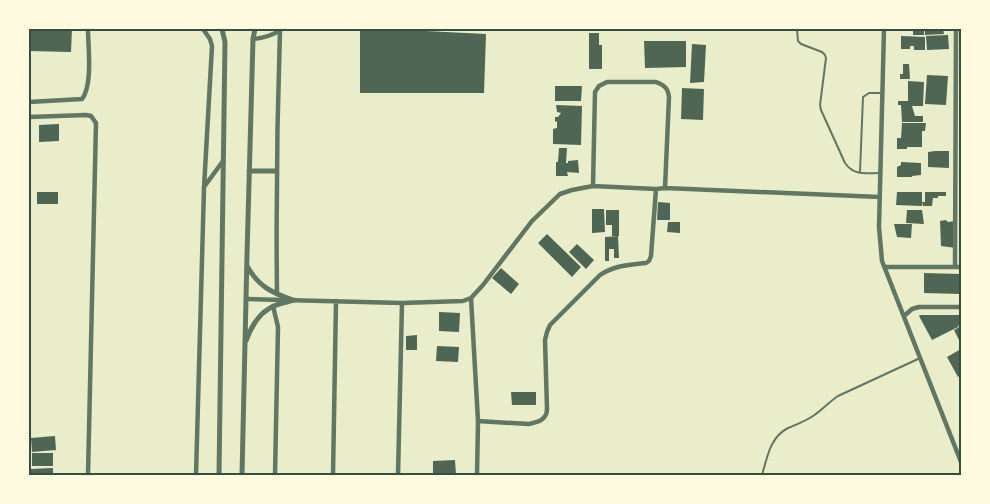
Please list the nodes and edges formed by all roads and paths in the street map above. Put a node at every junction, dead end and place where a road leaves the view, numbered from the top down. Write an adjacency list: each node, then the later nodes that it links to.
1 (88, 29): 11 (street)
2 (203, 29): 19 (street)
3 (222, 29): 13 (street)
4 (256, 29): 9 (street)
5 (797, 29): 16 (lane)
6 (884, 29): 10 (street)
7 (956, 29): 24 (street)
8 (281, 30): 9 (street); 15 (street)
9 (253, 39): 14 (street)
10 (883, 94): 16 (lane); 17 (street)
11 (29, 102)
12 (29, 117): 40 (street)
13 (223, 161): 19 (street); 42 (street)
14 (249, 171): 15 (street); 23 (street)
15 (276, 171): 27 (street)
16 (860, 172): 17 (lane)
17 (880, 173): 22 (street)
18 (593, 186): 20 (street); 21 (street); 28 (street)
19 (204, 188): 41 (street)
20 (665, 188): 21 (street); 22 (street)
21 (656, 189): 38 (street)
22 (880, 197): 26 (street)
23 (246, 255): 27 (street); 29 (street)
24 (955, 266): 25 (street); 26 (street)
25 (961, 266)
26 (885, 267): 35 (street)
27 (277, 294): 30 (street)
28 (471, 298): 32 (street); 38 (street)
29 (246, 299): 30 (street); 36 (street)
30 (294, 300): 31 (street); 33 (street)
31 (336, 301): 32 (street); 45 (street)
32 (402, 303): 46 (street)
33 (273, 306): 36 (street); 44 (street)
34 (961, 307): 35 (street)
35 (904, 316): 37 (street)
36 (245, 345): 43 (street)
37 (920, 358): 39 (street); 48 (lane)
38 (478, 421): 47 (street)
39 (961, 462)
40 (88, 475)
41 (196, 475)
42 (219, 475)
43 (242, 475)
44 (275, 475)
45 (333, 475)
46 (398, 475)
47 (476, 475)
48 (762, 475)

